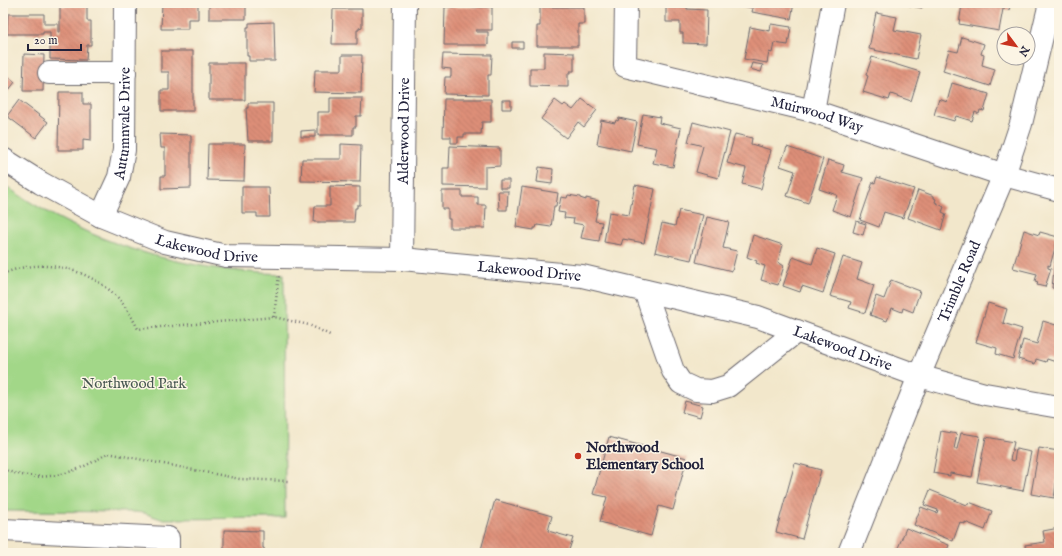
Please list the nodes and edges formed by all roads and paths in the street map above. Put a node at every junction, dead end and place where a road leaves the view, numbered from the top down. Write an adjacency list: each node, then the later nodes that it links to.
1 (125, 3): 7 (street, Autumnvale Drive)
2 (405, 3): 13 (street, Alderwood Drive)
3 (626, 3): 8 (street, Muirwood Way)
4 (833, 3): 8 (street)
5 (1050, 3): 10 (street, Trimble Road)
6 (49, 73): 7 (street)
7 (125, 73): 12 (street, Autumnvale Drive)
8 (813, 111): 10 (street, Muirwood Way)
9 (3, 158): 12 (street, Lakewood Drive)
10 (1004, 175): 11 (street, Muirwood Way); 20 (street, Trimble Road)
11 (1059, 190)
12 (101, 216): 13 (street, Lakewood Drive)
13 (402, 259): 16 (street, Lakewood Drive)
14 (3, 274): 17 (path)
15 (279, 274): 17 (path)
16 (645, 291): 18 (street, Lakewood Drive); 18 (street)
17 (274, 317): 19 (path)
18 (797, 332): 20 (street, Lakewood Drive)
19 (330, 335)
20 (919, 376): 21 (street, Lakewood Drive); 26 (street, Trimble Road)
21 (1059, 407)
22 (3, 469): 23 (path)
23 (288, 481)
24 (3, 530): 25 (street)
25 (168, 545)
26 (849, 553)

